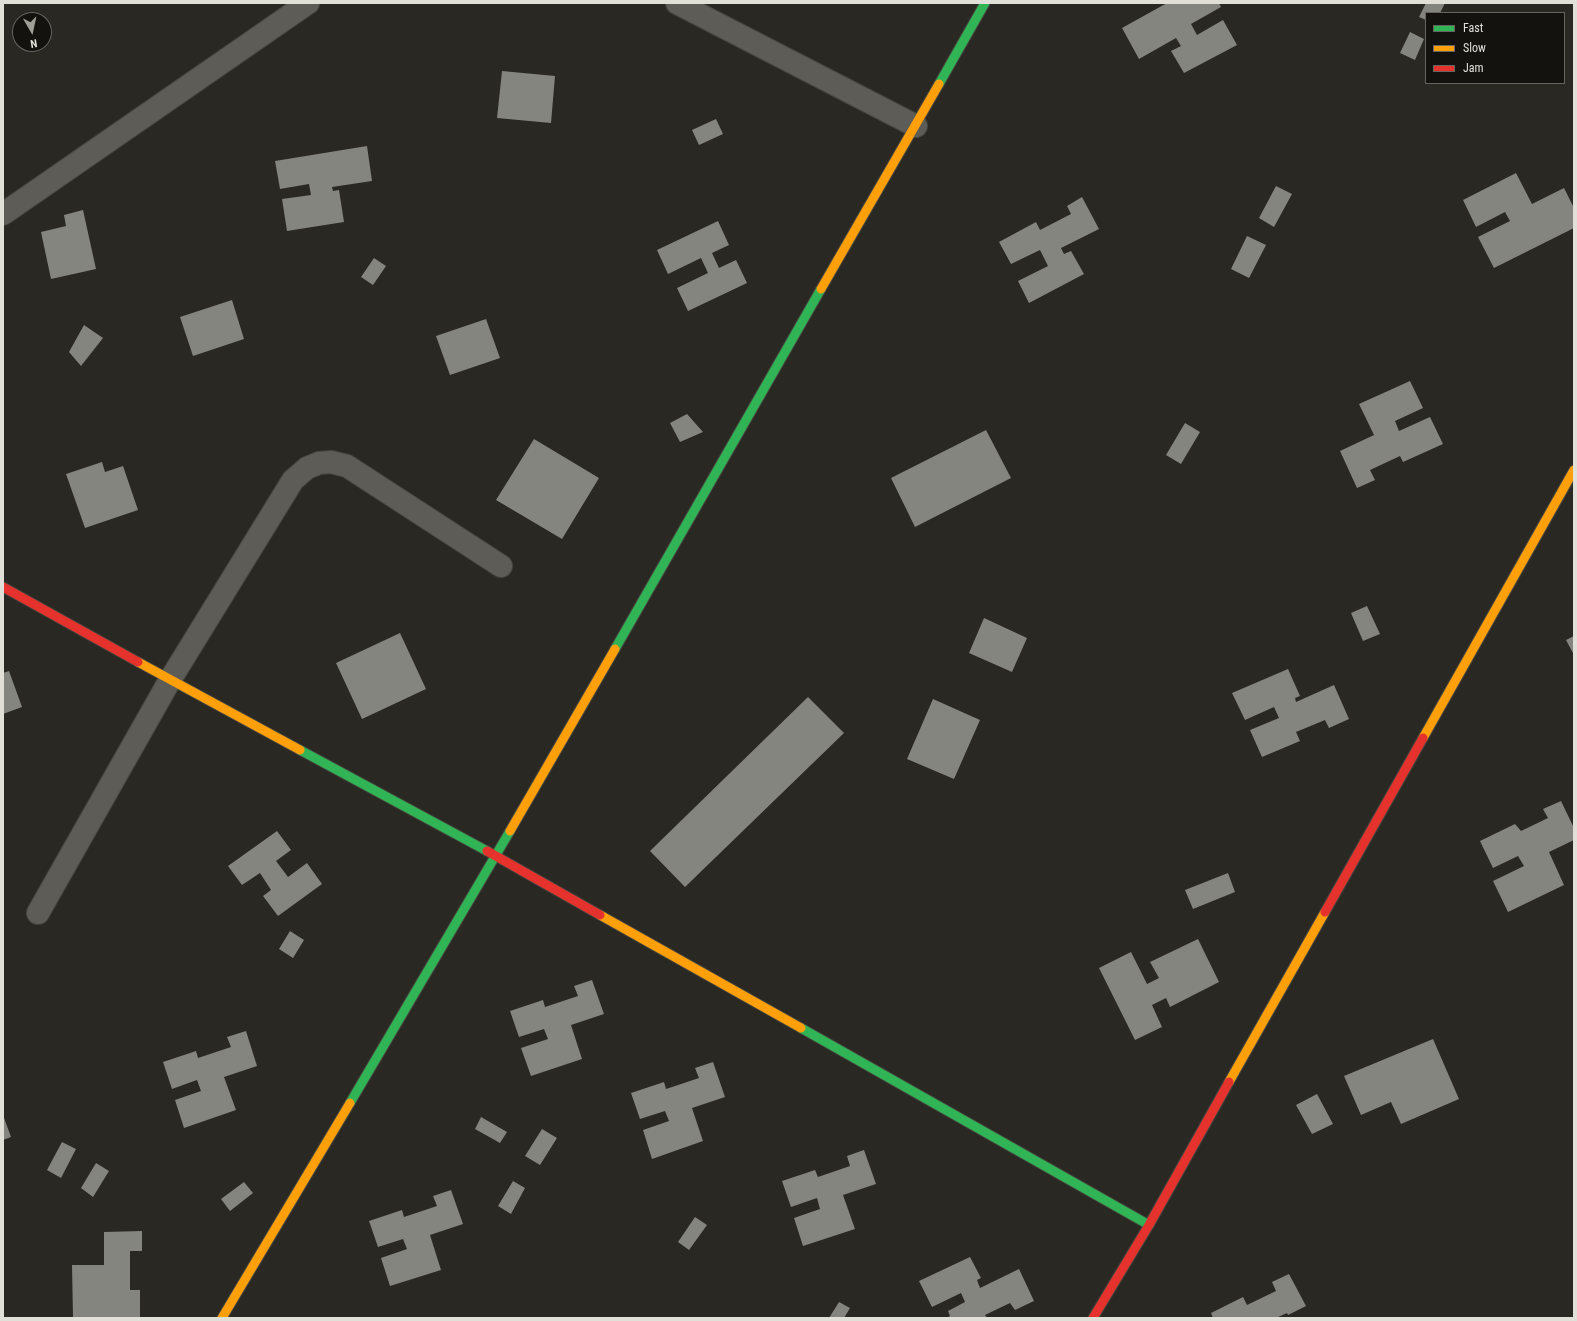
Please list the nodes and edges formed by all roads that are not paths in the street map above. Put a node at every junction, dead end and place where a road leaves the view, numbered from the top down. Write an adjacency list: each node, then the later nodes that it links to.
1 (308, 3): 5 (street)
2 (678, 3): 4 (street)
3 (986, 3): 4 (street)
4 (916, 126): 10 (street)
5 (3, 214)
6 (1574, 470): 12 (street)
7 (501, 566): 9 (street)
8 (3, 587): 9 (street)
9 (170, 680): 10 (street); 11 (street)
10 (496, 856): 12 (street); 13 (street)
11 (38, 913)
12 (1149, 1225): 14 (street)
13 (222, 1318)
14 (1093, 1318)

